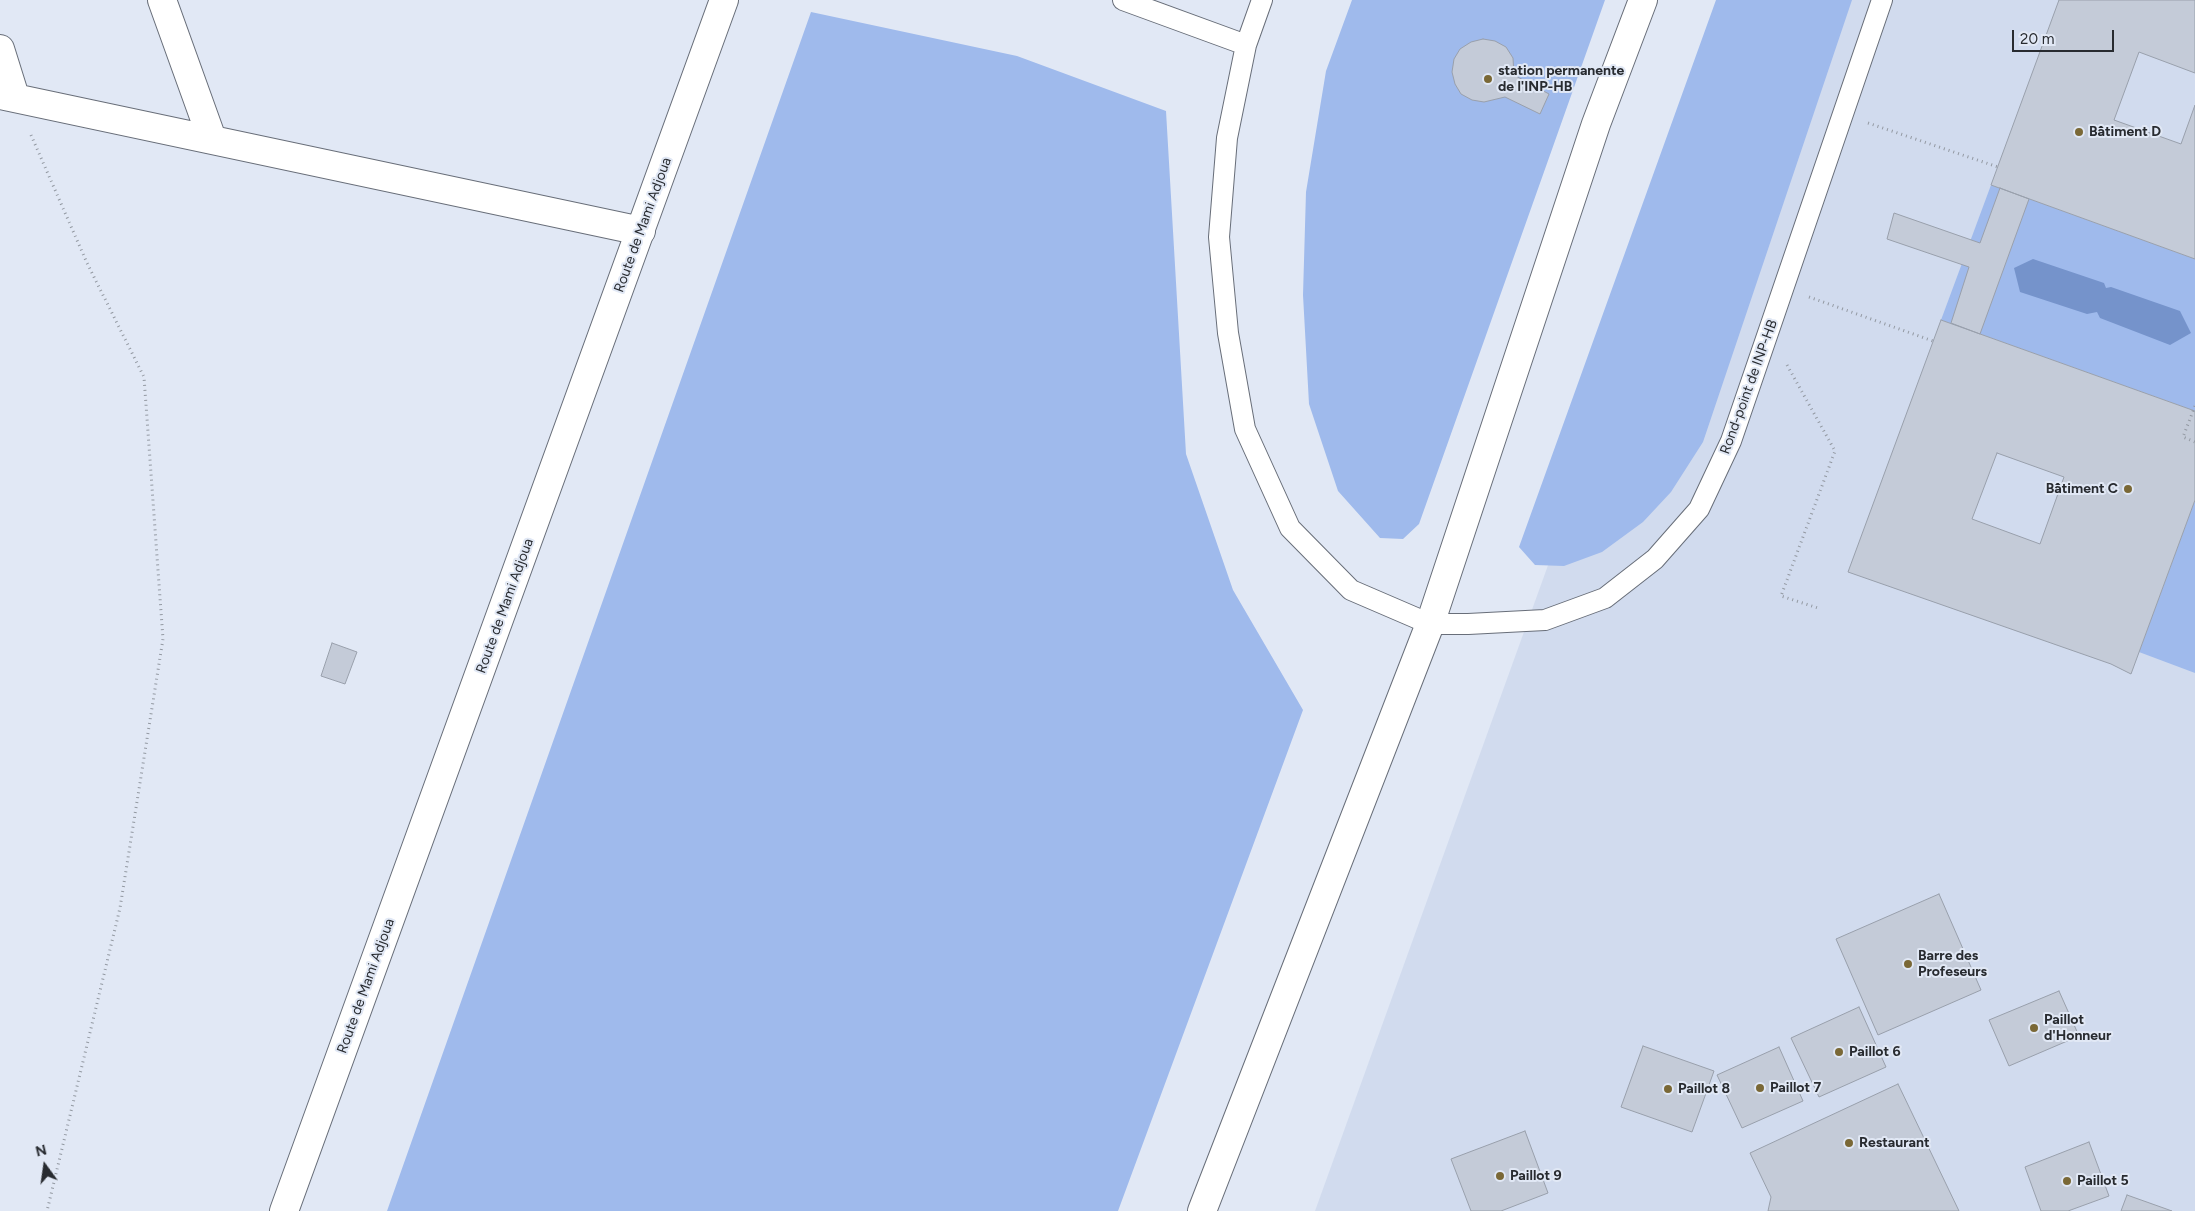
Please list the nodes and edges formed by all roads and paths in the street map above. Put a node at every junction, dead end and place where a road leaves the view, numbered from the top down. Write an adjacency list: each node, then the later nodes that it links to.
1 (162, 0): 11 (street)
2 (724, 0): 13 (street, Route de Mami Adjoua)
3 (1122, 0): 7 (lane)
4 (1262, 0): 7 (lane, Rond-point de INP-HB)
5 (1643, 0): 20 (street)
6 (1882, 0): 10 (lane, Rond-point de INP-HB)
7 (1246, 45): 20 (lane, Rond-point de INP-HB)
8 (0, 49): 9 (street)
9 (8, 96): 11 (street); 21 (path)
10 (1844, 114): 12 (path); 14 (lane, Rond-point de INP-HB)
11 (212, 139): 13 (street)
12 (1998, 168)
13 (641, 231): 22 (street, Route de Mami Adjoua)
14 (1785, 288): 15 (lane, Rond-point de INP-HB); 16 (path)
15 (1768, 332): 19 (path); 20 (lane, Rond-point de INP-HB)
16 (1933, 341)
17 (2194, 408): 18 (path)
18 (2195, 442)
19 (1818, 608)
20 (1430, 624): 23 (street)
21 (47, 1211)
22 (284, 1211)
23 (1202, 1211)

